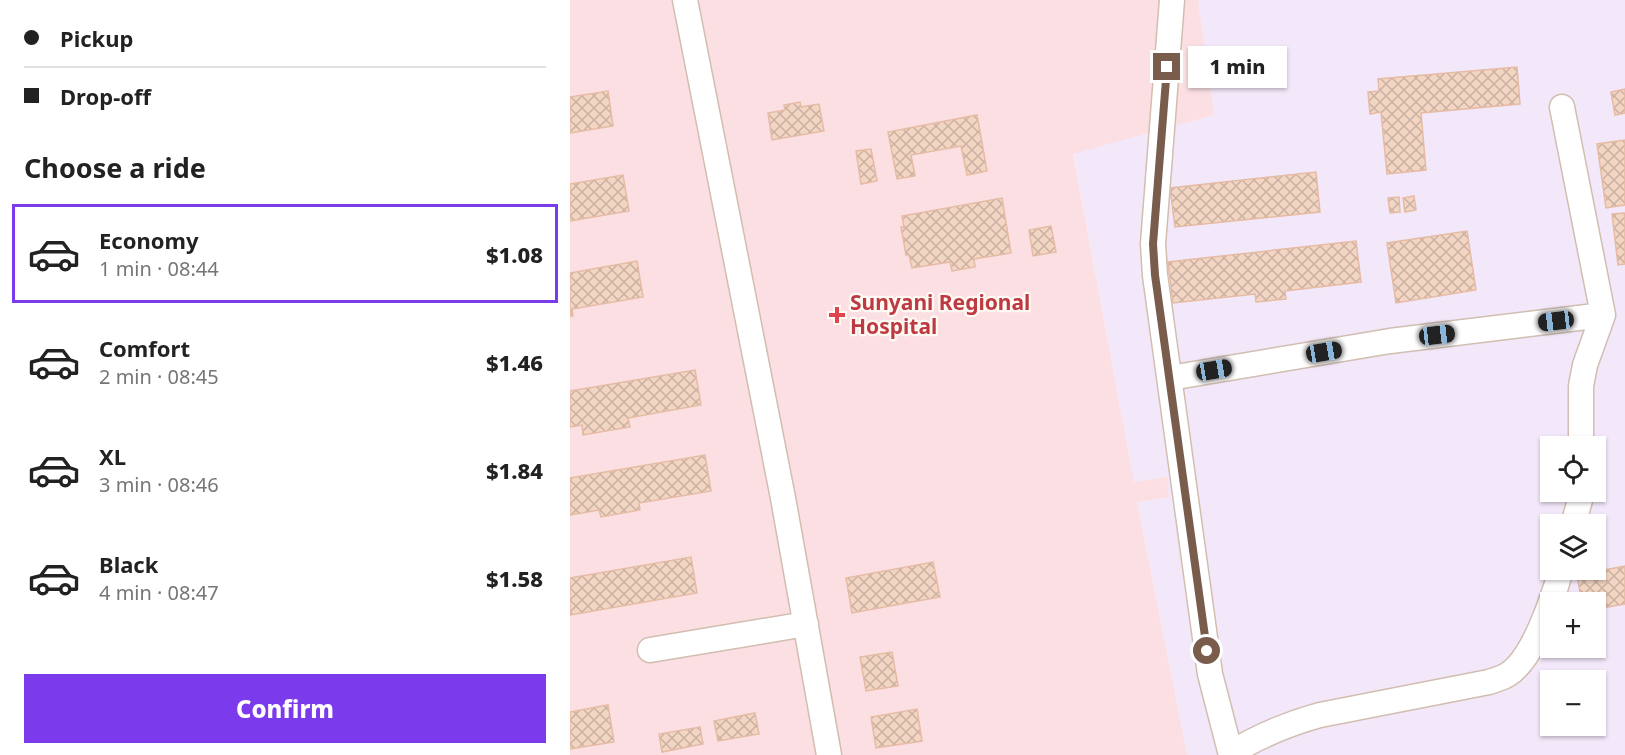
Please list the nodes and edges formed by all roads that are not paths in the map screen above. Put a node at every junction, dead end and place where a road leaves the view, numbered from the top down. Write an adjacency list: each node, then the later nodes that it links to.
1 (685, 0): 8 (street)
2 (1172, 0): 5 (street)
3 (1562, 107): 4 (street)
4 (1603, 315): 5 (street); 6 (street)
5 (1170, 378): 10 (street)
6 (1581, 436)
7 (1558, 580): 10 (street)
8 (806, 624): 9 (street); 11 (street)
9 (650, 650)
10 (1231, 754)
11 (829, 755)

